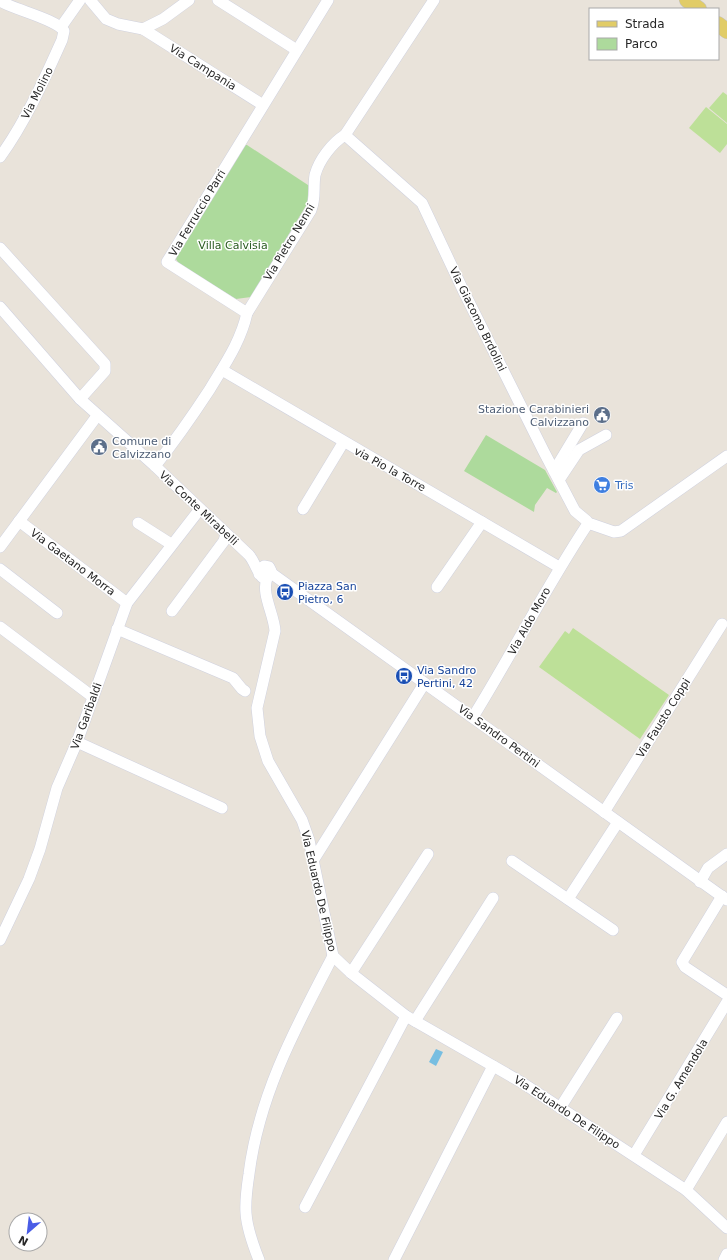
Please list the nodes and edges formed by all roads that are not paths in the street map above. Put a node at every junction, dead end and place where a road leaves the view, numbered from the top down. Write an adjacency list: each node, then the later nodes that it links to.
1 (80, 0): 11 (street)
2 (90, 0): 12 (street)
3 (189, 0): 12 (street)
4 (218, 0): 14 (street)
5 (328, 0): 14 (street)
6 (434, 0): 16 (street, Via Pietro Nenni)
7 (687, 0): 9 (main road)
8 (0, 1): 11 (street)
9 (698, 8)
10 (719, 25): 13 (main road)
11 (61, 27): 17 (street, Via Molino)
12 (143, 29): 15 (street, Via Campania)
13 (727, 31)
14 (295, 50): 15 (street)
15 (263, 105): 20 (street, Via Ferruccio Parri)
16 (345, 135): 20 (street, Via Pietro Nenni); 29 (street, Via Giacomo Brdolini)
17 (0, 157)
18 (0, 248): 22 (street)
19 (0, 307): 22 (street, Via Conte Mirabelli)
20 (247, 313): 21 (street, Via Pietro Nenni)
21 (222, 370): 26 (street, via Pio la Torre); 28 (street, Via Pietro Nenni)
22 (80, 399): 23 (street, Via Conte Mirabelli)
23 (97, 416): 28 (street, Via Conte Mirabelli); 32 (street)
24 (583, 423): 29 (street)
25 (606, 435): 29 (street)
26 (343, 443): 31 (street); 33 (street, via Pio la Torre)
27 (727, 456): 35 (street)
28 (155, 466): 30 (street, Via Conte Mirabelli)
29 (556, 475): 35 (street, Via Giacomo Brdolini)
30 (200, 509): 36 (street, Via Conte Mirabelli); 37 (street, Via Garibaldi)
31 (303, 509)
32 (19, 521): 38 (street); 43 (street, Via Gaetano Morra)
33 (482, 522): 39 (street, via Pio la Torre); 42 (street)
34 (138, 523): 37 (street)
35 (588, 524): 39 (street, Via Aldo Moro)
36 (226, 534): 41 (street, Via Conte Mirabelli); 44 (street)
37 (171, 544): 43 (street, Via Garibaldi)
38 (0, 547)
39 (559, 568): 52 (street, Via Aldo Moro)
40 (0, 569): 45 (street)
41 (266, 575): 49 (street, Via Sandro Pertini); 59 (street, Via Eduardo De Filippo)
42 (437, 587)
43 (126, 603): 48 (street, Via Garibaldi)
44 (172, 611)
45 (57, 613)
46 (722, 624): 55 (street, Via Fausto Coppi)
47 (0, 627): 51 (street)
48 (118, 629): 50 (street); 51 (street, Via Garibaldi)
49 (424, 684): 52 (street, Via Sandro Pertini); 59 (street)
50 (245, 691)
51 (93, 697): 53 (street, Via Garibaldi)
52 (473, 717): 55 (street, Via Sandro Pertini)
53 (77, 742): 54 (street); 66 (street, Via Garibaldi)
54 (222, 808)
55 (604, 812): 56 (street, Via Sandro Pertini)
56 (618, 822): 61 (street, Via Sandro Pertini); 64 (street)
57 (428, 854): 68 (street)
58 (727, 854): 61 (street)
59 (314, 860): 67 (street, Via Eduardo De Filippo)
60 (512, 861): 64 (street)
61 (700, 882): 63 (street, Via Sandro Pertini)
62 (493, 898): 71 (street)
63 (725, 898): 69 (street)
64 (568, 899): 65 (street)
65 (613, 930)
66 (0, 940)
67 (333, 956): 68 (street, Via Eduardo De Filippo); 81 (street)
68 (351, 973): 71 (street, Via Eduardo De Filippo)
69 (727, 995)
70 (727, 1002): 76 (street, Via G. Amendola)
71 (410, 1018): 73 (street, Via Eduardo De Filippo); 78 (street)
72 (617, 1018): 74 (street)
73 (492, 1066): 74 (street, Via Eduardo De Filippo); 82 (street)
74 (560, 1108): 76 (street, Via Eduardo De Filippo)
75 (727, 1122): 77 (street)
76 (634, 1155): 77 (street, Via Eduardo De Filippo)
77 (686, 1190): 79 (street, Via Eduardo De Filippo)
78 (305, 1207)
79 (727, 1228)
80 (727, 1254): 83 (street)
81 (259, 1260)
82 (394, 1260)
83 (724, 1260)

